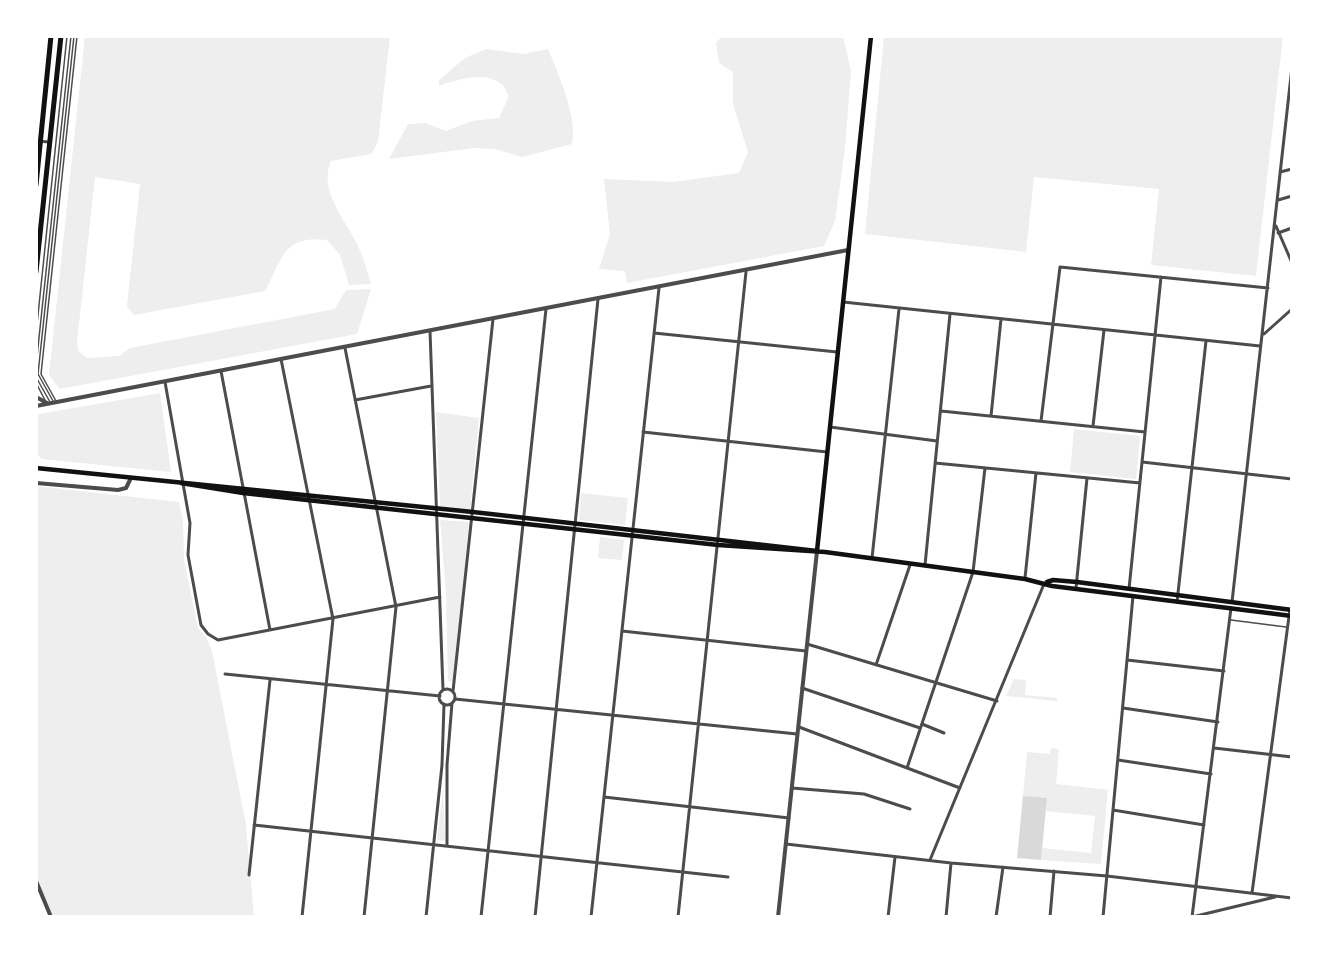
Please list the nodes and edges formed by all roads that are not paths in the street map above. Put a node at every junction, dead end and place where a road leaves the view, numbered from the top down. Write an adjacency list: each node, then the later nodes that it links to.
1 (51, 36): 9 (main road)
2 (61, 36): 10 (main road)
3 (72, 36): 38 (lane); 47 (lane); 55 (lane)
4 (871, 36): 19 (main road)
5 (1292, 67): 6 (street)
6 (1291, 79): 8 (street)
7 (1292, 121): 8 (street)
8 (1287, 122): 12 (street)
9 (38, 141): 10 (street); 13 (main road)
10 (50, 142): 21 (main road)
11 (1292, 169): 12 (street)
12 (1280, 172): 15 (street)
13 (36, 185)
14 (1292, 196): 15 (street)
15 (1278, 200): 16 (street)
16 (1275, 223): 18 (street); 25 (street)
17 (1292, 228): 18 (street)
18 (1278, 233): 20 (street)
19 (848, 250): 22 (street); 27 (main road)
20 (1292, 263)
21 (36, 272)
22 (746, 272): 24 (street); 42 (street)
23 (1161, 277): 25 (street); 34 (street); 40 (street)
24 (659, 288): 26 (street); 37 (street)
25 (1269, 288): 39 (street)
26 (598, 299): 28 (street); 87 (street)
27 (843, 302): 29 (street); 45 (main road)
28 (546, 309): 32 (street); 86 (street)
29 (899, 309): 31 (street); 64 (street)
30 (1292, 309): 39 (street)
31 (950, 314): 33 (street); 57 (street)
32 (493, 319): 36 (street); 85 (street)
33 (1000, 319): 34 (street); 58 (street)
34 (1053, 325): 35 (street); 59 (street)
35 (1104, 330): 40 (street); 60 (street)
36 (430, 331): 44 (street); 52 (street)
37 (654, 333): 42 (street); 62 (street)
38 (36, 334)
39 (1264, 334): 43 (street)
40 (1155, 336): 41 (street); 63 (street)
41 (1206, 341): 43 (street); 72 (street)
42 (739, 342): 45 (street); 65 (street)
43 (1260, 346): 74 (street)
44 (345, 348): 46 (street); 54 (street)
45 (838, 352): 61 (main road)
46 (281, 359): 48 (street); 82 (street)
47 (36, 366)
48 (221, 370): 50 (street); 81 (street)
49 (36, 377): 55 (lane)
50 (165, 381): 55 (street); 79 (street)
51 (36, 383): 55 (lane)
52 (431, 386): 54 (street); 84 (street)
53 (36, 397): 55 (street)
54 (355, 400): 83 (street)
55 (52, 402): 56 (street)
56 (36, 406)
57 (940, 411): 58 (street); 66 (street)
58 (991, 416): 59 (street)
59 (1041, 421): 60 (street)
60 (1093, 426): 63 (street)
61 (830, 427): 64 (street); 67 (main road)
62 (643, 432): 65 (street); 88 (street)
63 (1145, 432): 68 (street)
64 (885, 435): 66 (street); 91 (street)
65 (729, 441): 67 (street); 89 (street)
66 (937, 441): 69 (street)
67 (827, 452): 90 (main road)
68 (1142, 462): 72 (street); 80 (street)
69 (935, 463): 71 (street); 93 (street)
70 (36, 468): 75 (main road)
71 (985, 468): 73 (street); 94 (street)
72 (1193, 468): 74 (street); 100 (street)
73 (1036, 473): 76 (street); 95 (street)
74 (1246, 474): 77 (street); 103 (street)
75 (131, 478): 78 (street); 79 (main road)
76 (1087, 478): 80 (street); 97 (street)
77 (1292, 479)
78 (36, 483)
79 (182, 483): 81 (main road); 111 (street)
80 (1140, 483): 99 (street)
81 (243, 491): 82 (main road); 111 (street)
82 (308, 497): 83 (main road); 108 (street)
83 (375, 504): 84 (main road); 104 (street)
84 (436, 511): 85 (main road); 101 (street)
85 (472, 514): 86 (main road); 125 (street)
86 (523, 520): 87 (main road); 132 (street)
87 (574, 526): 88 (main road); 134 (street)
88 (632, 533): 89 (main road); 112 (street)
89 (718, 542): 90 (main road); 113 (street)
90 (817, 551): 91 (main road); 114 (street)
91 (872, 558): 92 (main road)
92 (911, 563): 93 (main road); 117 (street)
93 (924, 565): 94 (main road)
94 (973, 572): 95 (main road); 121 (street)
95 (1025, 579): 96 (main road)
96 (1046, 582): 97 (main road); 98 (main road); 129 (street)
97 (1077, 582): 98 (street); 99 (main road)
98 (1076, 588): 99 (main road)
99 (1131, 593): 100 (main road); 102 (main road); 116 (street)
100 (1178, 595): 102 (street); 103 (main road)
101 (440, 597): 104 (street); 124 (street)
102 (1177, 602): 105 (main road)
103 (1232, 602): 105 (street); 106 (main road)
104 (396, 607): 108 (street); 126 (street)
105 (1231, 609): 107 (main road); 109 (street)
106 (1291, 609): 107 (street)
107 (1290, 616): 110 (street)
108 (333, 619): 111 (street); 122 (street)
109 (1230, 620): 110 (lane); 118 (street)
110 (1286, 627): 143 (street)
111 (270, 630)
112 (622, 631): 113 (street); 135 (street)
113 (708, 640): 115 (street); 137 (street)
114 (807, 644): 115 (street); 117 (street)
115 (806, 651): 123 (street)
116 (1127, 660): 118 (street); 133 (street)
117 (876, 665): 121 (street)
118 (1224, 671): 136 (street)
119 (225, 674): 120 (street)
120 (270, 680): 122 (street); 156 (street)
121 (936, 683): 129 (street); 138 (street)
122 (326, 686): 126 (street); 158 (street)
123 (802, 687): 138 (street); 139 (street)
124 (443, 690): 125 (street); 127 (street)
125 (453, 691): 128 (street)
126 (387, 692): 127 (street); 159 (street)
127 (440, 696): 131 (street)
128 (455, 699): 130 (street); 132 (street)
129 (997, 701): 150 (street)
130 (452, 703): 131 (street); 146 (street)
131 (444, 704): 146 (street)
132 (504, 705): 134 (street); 163 (street)
133 (1123, 708): 136 (street); 145 (street)
134 (556, 710): 135 (street); 164 (street)
135 (613, 716): 137 (street); 151 (street)
136 (1218, 722): 142 (street)
137 (699, 724): 141 (street); 152 (street)
138 (921, 726): 140 (street); 147 (street)
139 (798, 727): 141 (street); 147 (street)
140 (944, 733)
141 (798, 734): 149 (street)
142 (1214, 748): 143 (street); 148 (street)
143 (1270, 754): 144 (street); 177 (street)
144 (1292, 757)
145 (1118, 760): 148 (street); 154 (street)
146 (444, 765): 160 (street); 162 (street)
147 (907, 768): 150 (street)
148 (1211, 774): 157 (street)
149 (792, 788): 153 (street); 155 (street)
150 (960, 788): 166 (street)
151 (604, 797): 152 (street); 167 (street)
152 (690, 807): 155 (street); 171 (street)
153 (910, 809)
154 (1113, 810): 157 (street); 173 (street)
155 (789, 818): 161 (street)
156 (254, 825): 158 (street); 172 (street)
157 (1204, 825): 176 (street)
158 (310, 831): 159 (street); 181 (street)
159 (372, 837): 160 (street); 182 (street)
160 (433, 843): 162 (street); 183 (street)
161 (786, 844): 165 (street); 188 (street)
162 (447, 846): 163 (street)
163 (489, 850): 164 (street); 184 (street)
164 (541, 856): 167 (street); 185 (street)
165 (895, 856): 166 (street); 189 (street)
166 (930, 861): 168 (street)
167 (597, 862): 171 (street); 186 (street)
168 (951, 863): 169 (street); 190 (street)
169 (1002, 867): 170 (street); 191 (street)
170 (1054, 871): 173 (street); 192 (street)
171 (683, 872): 174 (street); 187 (street)
172 (249, 875)
173 (1107, 876): 176 (street); 193 (street)
174 (728, 877)
175 (37, 884): 180 (street)
176 (1196, 886): 177 (street); 194 (street)
177 (1252, 893): 178 (street)
178 (1277, 896): 179 (street); 194 (street)
179 (1292, 898)
180 (51, 917)
181 (302, 917)
182 (364, 917)
183 (426, 917)
184 (482, 917)
185 (535, 917)
186 (591, 917)
187 (678, 917)
188 (778, 917)
189 (888, 917)
190 (945, 917)
191 (996, 917)
192 (1050, 917)
193 (1103, 917)
194 (1192, 917)

